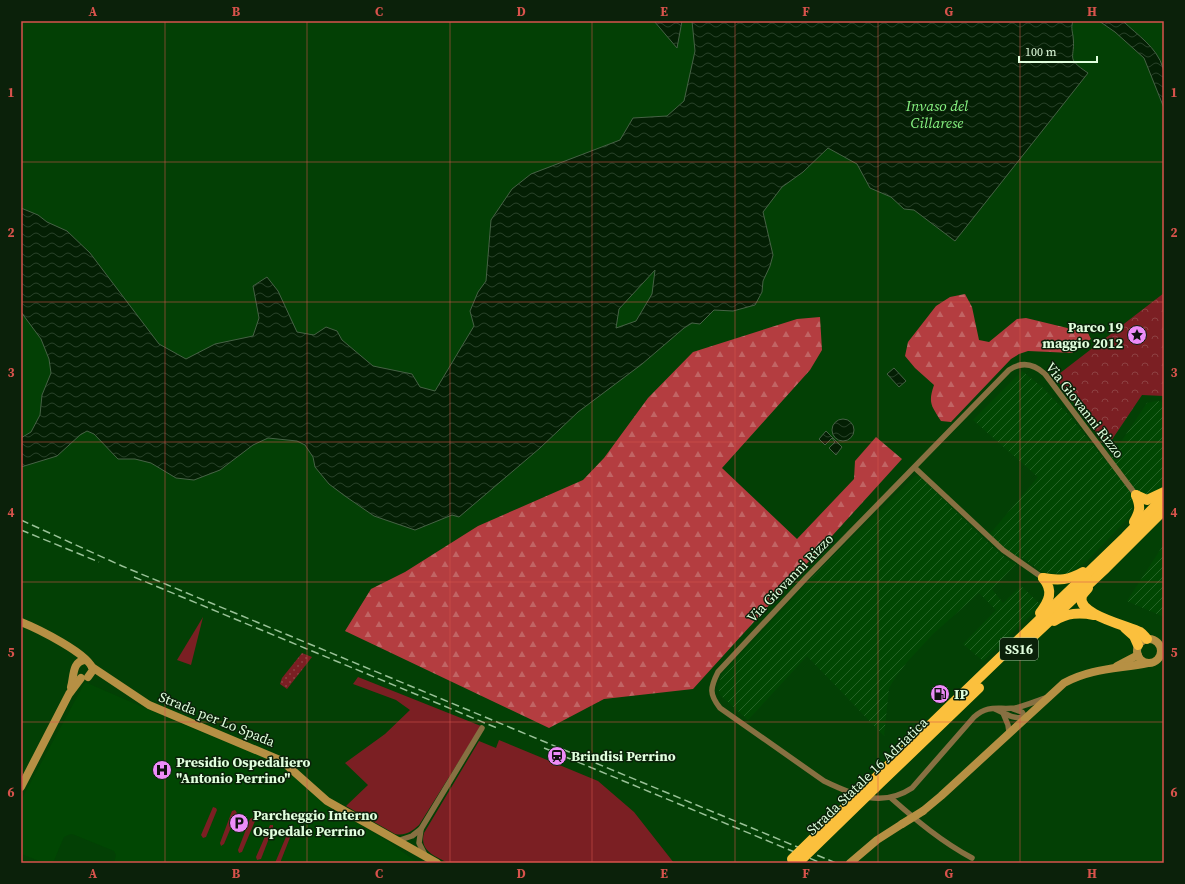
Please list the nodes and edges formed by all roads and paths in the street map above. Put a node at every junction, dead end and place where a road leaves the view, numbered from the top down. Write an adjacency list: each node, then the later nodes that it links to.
1 (915, 468): 3 (street, Via Giovanni Rizzo); 8 (street); 32 (street, Via Giovanni Rizzo)
2 (1164, 492): 3 (highway)
3 (1136, 495): 6 (highway)
4 (1164, 497): 6 (highway, Strada Statale 16 Adriatica / SS16)
5 (1164, 510): 7 (highway, Strada Statale 16 Adriatica / SS16)
6 (1125, 537): 7 (highway, Strada Statale 16 Adriatica / SS16)
7 (1103, 565): 8 (highway); 9 (highway); 11 (highway, Strada Statale 16 Adriatica / SS16)
8 (1043, 578): 11 (highway)
9 (1097, 615): 11 (highway); 12 (highway)
10 (21, 622): 14 (street)
11 (1033, 631): 39 (highway, Strada Statale 16 Adriatica / SS16, bridge)
12 (1142, 642): 13 (street); 15 (street)
13 (1162, 645): 17 (street)
14 (70, 648): 16 (street); 19 (street)
15 (1138, 656): 18 (street); 21 (street)
16 (85, 660): 19 (street); 20 (street, Strada per Lo Spada)
17 (1161, 661): 18 (street)
18 (1148, 663): 21 (street)
19 (76, 664): 22 (street)
20 (92, 667): 22 (street); 23 (street, Strada per Lo Spada)
21 (1116, 667): 24 (street)
22 (81, 676): 23 (street); 31 (street)
23 (107, 676): 34 (street, Strada per Lo Spada)
24 (1045, 698): 26 (street, Via Giovanni Rizzo); 28 (street)
25 (993, 708): 26 (street, Via Giovanni Rizzo); 27 (street); 32 (street, Via Giovanni Rizzo)
26 (1011, 708): 28 (street)
27 (1003, 712): 28 (street); 30 (street)
28 (1025, 717): 30 (street)
29 (482, 728): 33 (street)
30 (1009, 732): 38 (street, bridge)
31 (21, 787)
32 (891, 798): 37 (street)
33 (415, 837): 34 (street); 35 (street); 36 (street)
34 (397, 841): 35 (street, Strada per Lo Spada)
35 (409, 847): 36 (street, Strada per Lo Spada)
36 (426, 857): 40 (street, Strada per Lo Spada)
37 (972, 858)
38 (854, 860)
39 (792, 862)
40 (436, 863)

